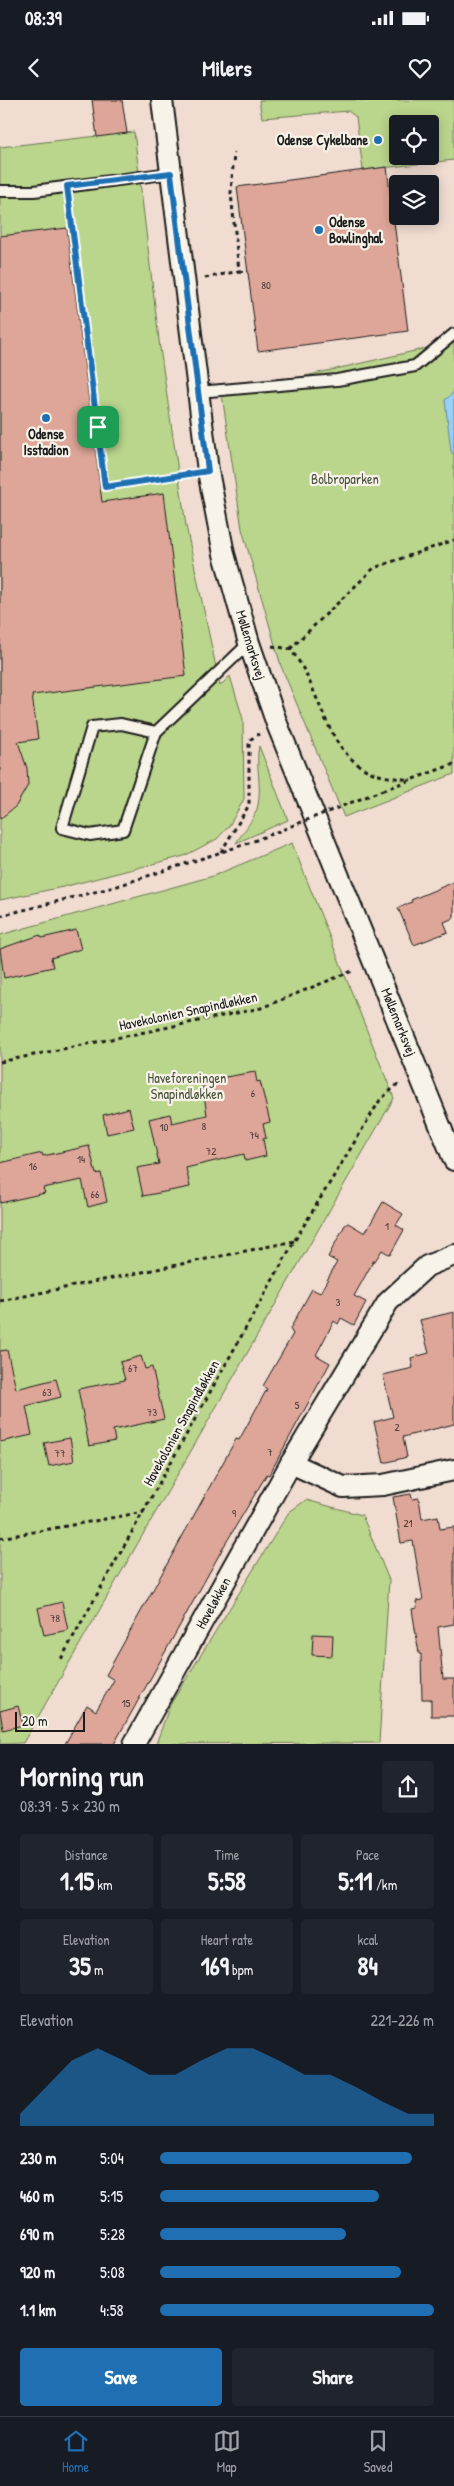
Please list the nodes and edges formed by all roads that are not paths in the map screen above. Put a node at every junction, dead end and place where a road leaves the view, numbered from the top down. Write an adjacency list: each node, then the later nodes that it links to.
1 (162, 100): 2 (street, Møllemarksvej)
2 (171, 173): 3 (lane); 5 (street, Møllemarksvej)
3 (0, 191)
4 (454, 334): 5 (lane)
5 (198, 392): 6 (street, Møllemarksvej)
6 (249, 643): 7 (lane); 8 (street, Møllemarksvej)
7 (156, 732): 7 (lane)
8 (454, 1160)
9 (454, 1255): 10 (street, Haveløkken)
10 (291, 1464): 11 (street); 12 (street, Haveløkken)
11 (454, 1470)
12 (134, 1744)

